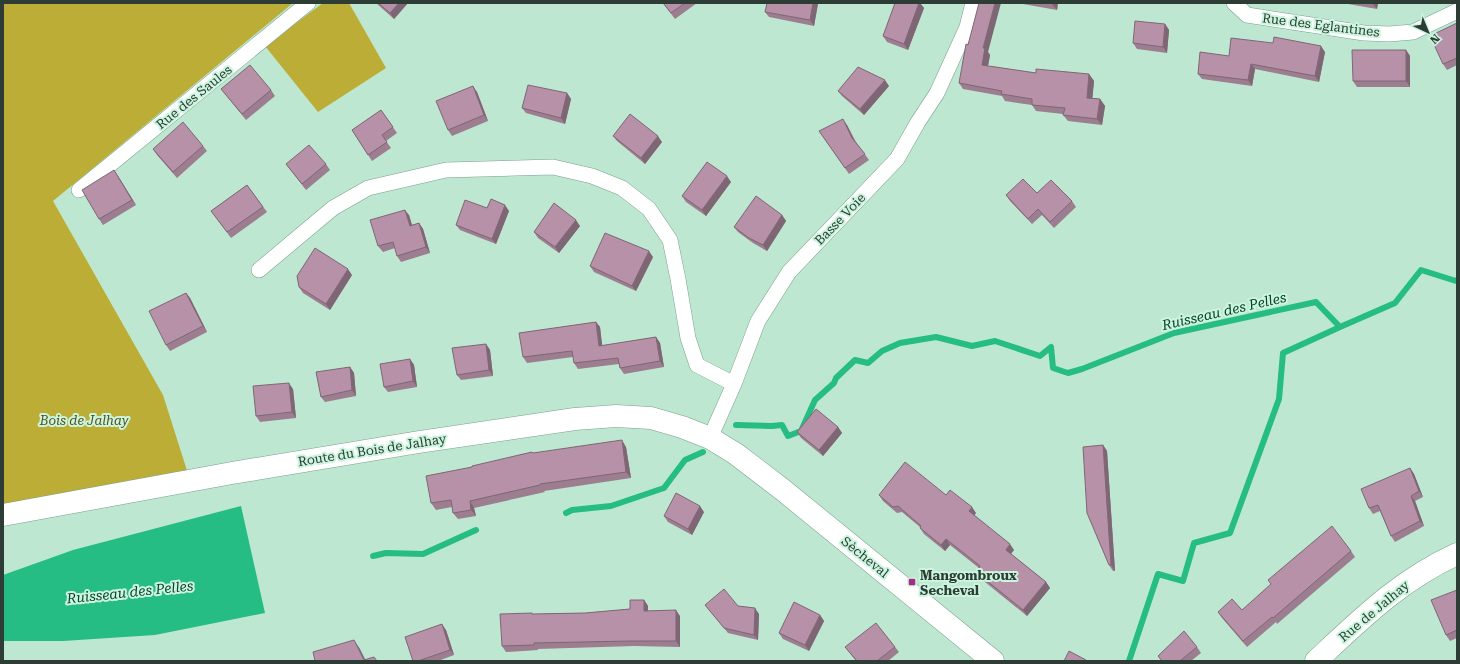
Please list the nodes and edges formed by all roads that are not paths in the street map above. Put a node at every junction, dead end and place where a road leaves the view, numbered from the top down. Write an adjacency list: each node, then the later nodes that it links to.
1 (308, 3): 5 (street, Rue des Saules)
2 (973, 3): 7 (street, Basse Voie)
3 (1234, 3): 4 (street, Rue des Eglantines)
4 (1457, 11)
5 (79, 190)
6 (259, 270): 7 (street)
7 (734, 384): 8 (street, Basse Voie)
8 (710, 438): 9 (main road, Route du Bois de Jalhay); 10 (main road, Route du Bois de Jalhay)
9 (736, 454): 12 (main road, Sècheval)
10 (3, 515)
11 (1457, 554): 13 (main road, Rue de Jalhay)
12 (993, 661)
13 (1316, 661)

